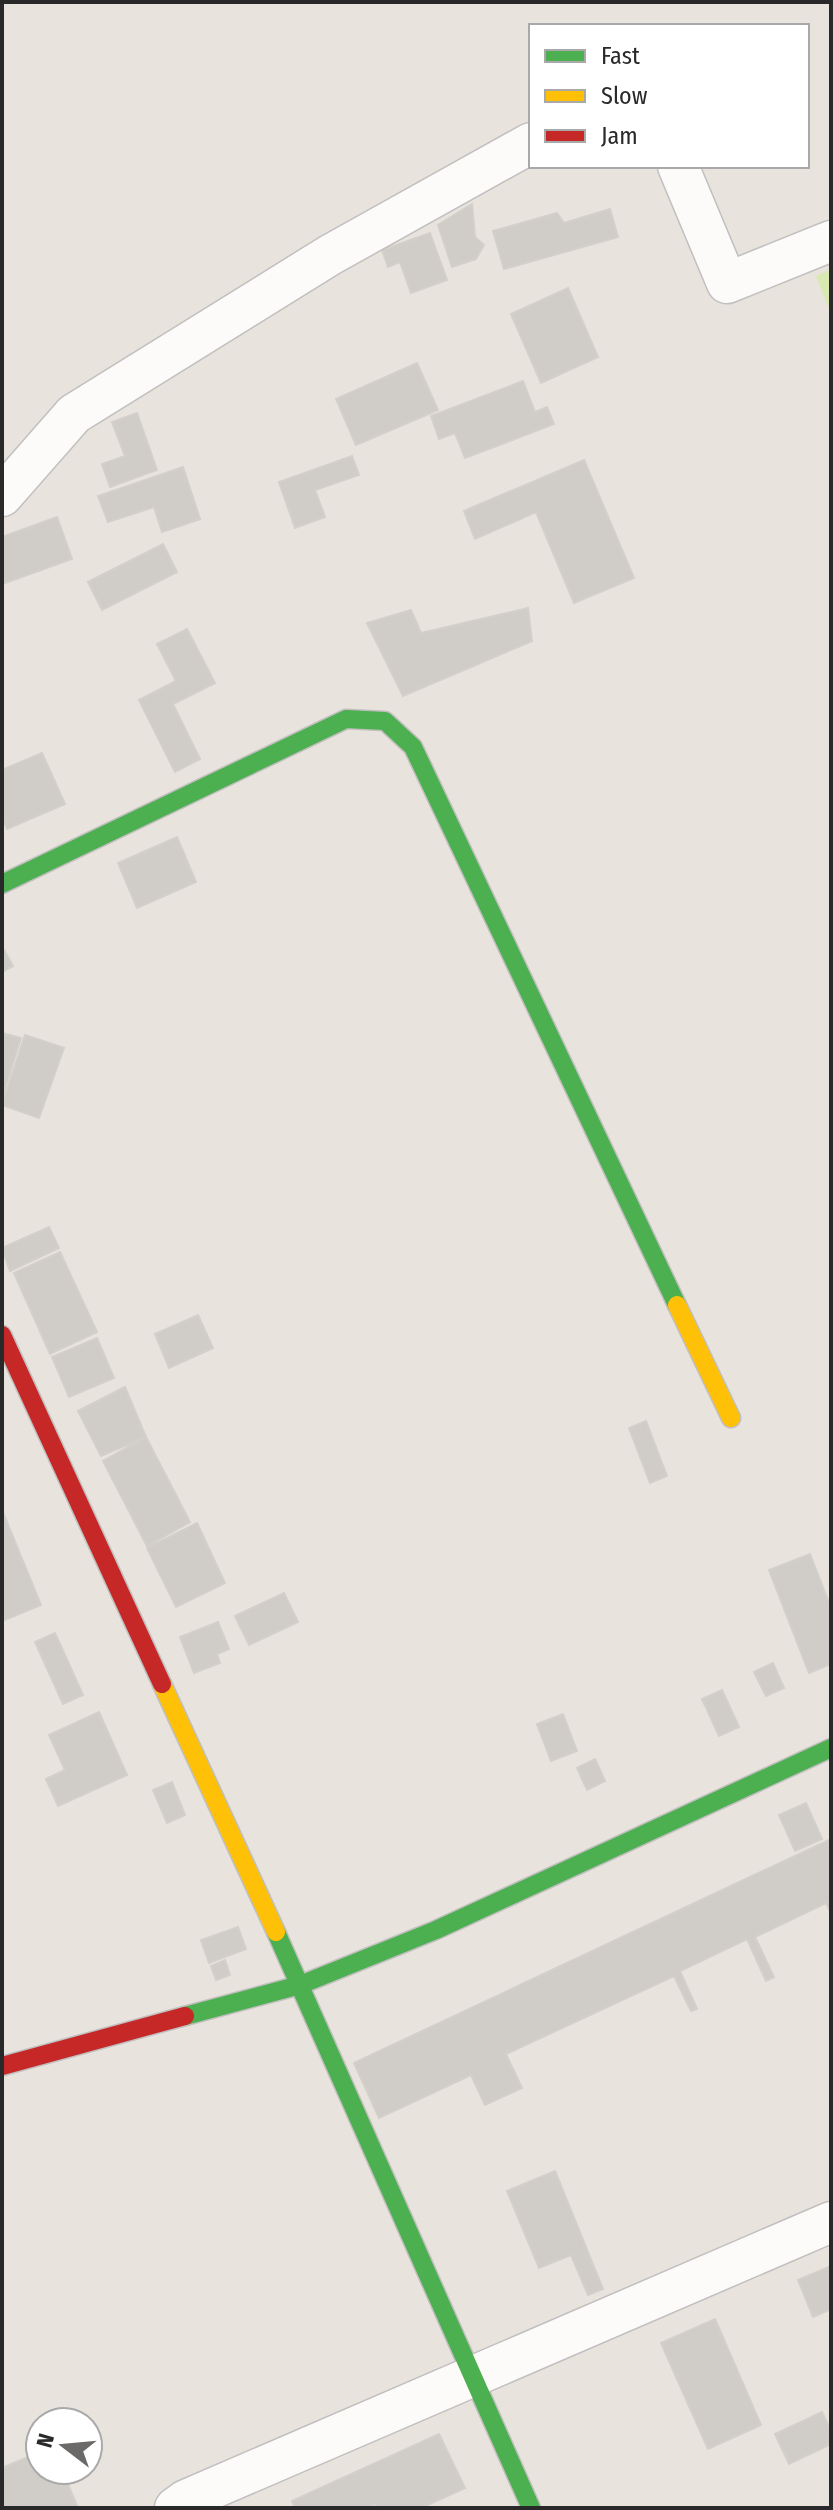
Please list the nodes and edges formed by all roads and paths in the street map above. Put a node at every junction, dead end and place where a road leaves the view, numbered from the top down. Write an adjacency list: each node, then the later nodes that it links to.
1 (529, 144): 4 (street)
2 (679, 168): 3 (street)
3 (831, 241)
4 (2, 496)
5 (2, 884): 7 (street)
6 (2, 1335): 9 (street)
7 (731, 1418)
8 (831, 1748): 9 (street)
9 (300, 1985): 10 (street); 12 (street)
10 (2, 2066)
11 (831, 2222): 12 (street)
12 (470, 2377): 13 (street); 14 (street)
13 (175, 2508)
14 (531, 2508)

